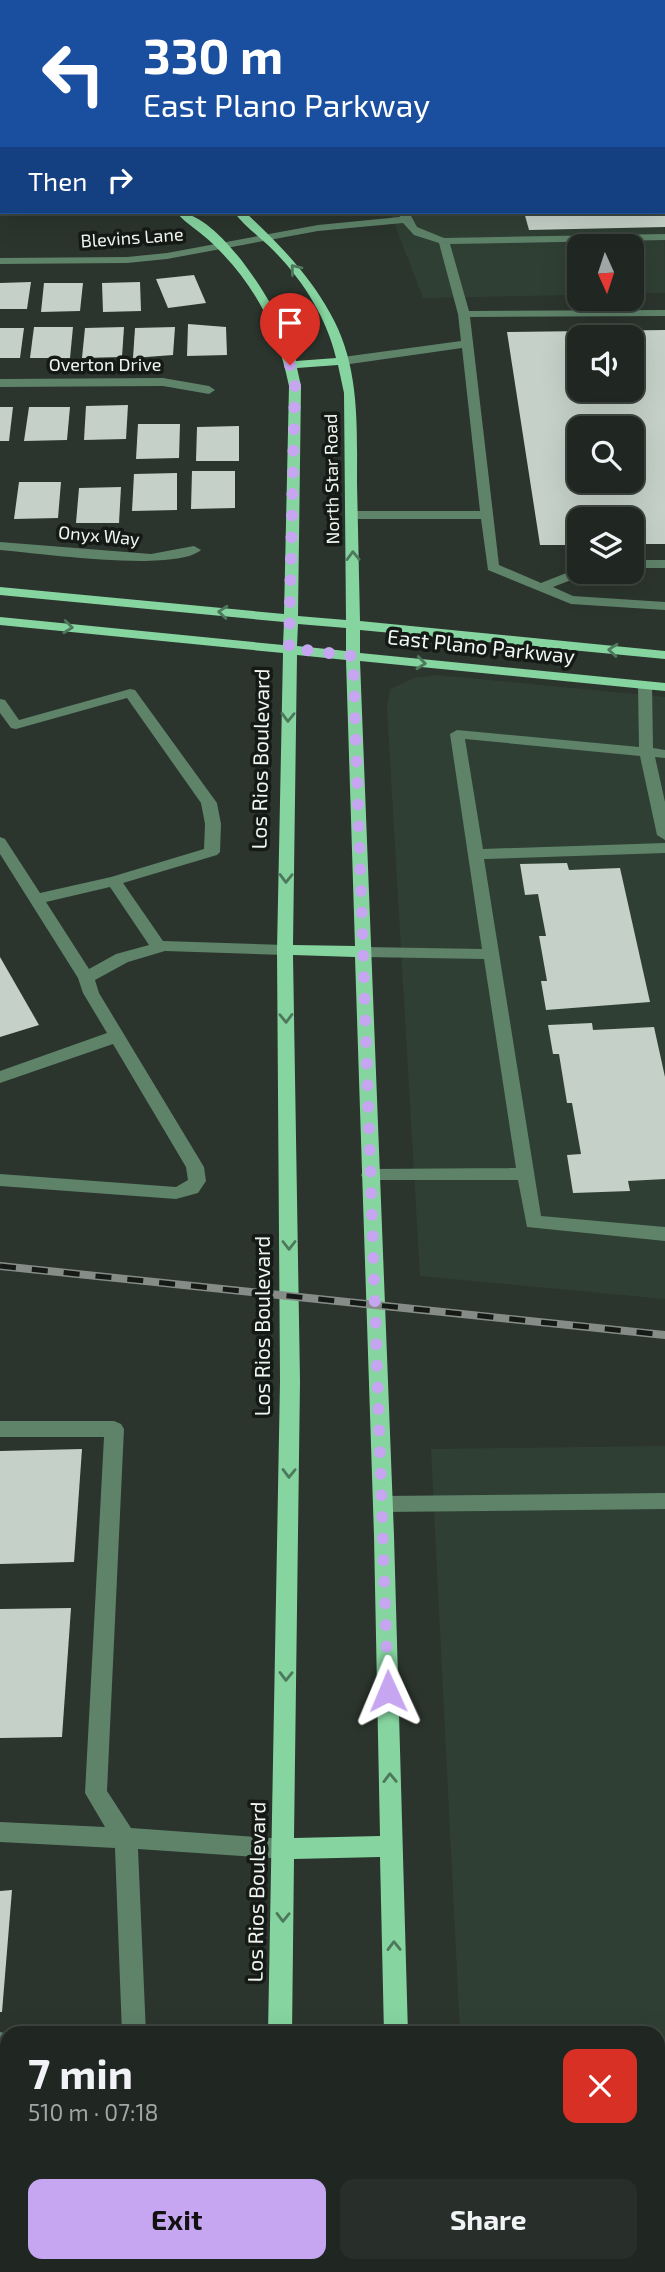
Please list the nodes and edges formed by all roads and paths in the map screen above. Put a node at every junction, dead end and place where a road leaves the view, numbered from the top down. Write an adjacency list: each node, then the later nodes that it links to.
1 (183, 214): 7 (main road, North Star Road)
2 (241, 214): 4 (main road, North Star Road)
3 (404, 216): 4 (street, Blevins Lane); 6 (street)
4 (266, 237): 7 (street, Blevins Lane); 12 (main road, North Star Road, one-way to 4)
5 (665, 237): 6 (street)
6 (444, 242): 10 (street)
7 (221, 247): 8 (street, Blevins Lane); 13 (main road, North Star Road)
8 (0, 261)
9 (665, 313): 10 (street)
10 (464, 314): 11 (street)
11 (466, 344): 12 (street); 17 (street)
12 (343, 361): 13 (main road); 16 (main road, North Star Road)
13 (290, 365): 26 (main road, North Star Road)
14 (0, 383): 15 (street, Overton Drive)
15 (209, 390)
16 (352, 515): 17 (street); 28 (main road, North Star Road, one-way to 16)
17 (487, 515): 23 (street)
18 (0, 546): 19 (street, Onyx Way)
19 (194, 550)
20 (644, 564): 21 (street)
21 (665, 564)
22 (567, 577): 23 (street)
23 (540, 588): 25 (street)
24 (0, 591): 26 (main road, East Plano Parkway, one-way to 24)
25 (665, 606)
26 (290, 618): 28 (main road, East Plano Parkway); 29 (main road, Los Rios Boulevard)
27 (0, 621): 29 (main road, East Plano Parkway, one-way to 29)
28 (354, 624): 30 (main road, East Plano Parkway, one-way to 28); 31 (main road, North Star Road)
29 (289, 648): 31 (main road, East Plano Parkway); 45 (main road, Los Rios Boulevard, one-way to 45)
30 (665, 655)
31 (353, 656): 32 (main road, East Plano Parkway, one-way to 32); 46 (main road)
32 (645, 685): 33 (main road, East Plano Parkway); 36 (street)
33 (665, 687)
34 (0, 702): 35 (street)
35 (8, 727): 42 (street)
36 (646, 752): 37 (street); 38 (street); 41 (street)
37 (665, 754)
38 (665, 835)
39 (0, 842): 43 (street)
40 (665, 848): 41 (street)
41 (476, 854): 47 (street)
42 (114, 881): 43 (street); 44 (street)
43 (36, 899): 48 (street)
44 (159, 947): 45 (street); 48 (street)
45 (285, 950): 46 (main road); 61 (main road, Los Rios Boulevard, one-way to 61)
46 (364, 952): 47 (street); 52 (main road)
47 (491, 954): 51 (street)
48 (86, 978): 49 (street)
49 (117, 1036): 50 (street); 53 (street)
50 (0, 1077)
51 (525, 1174): 52 (street); 54 (street)
52 (370, 1175): 57 (main road)
53 (0, 1180)
54 (665, 1234)
55 (0, 1429): 59 (street)
56 (665, 1501): 57 (street)
57 (383, 1504): 60 (main road, one-way to 57)
58 (0, 1832): 59 (street)
59 (127, 1840): 61 (street); 62 (street)
60 (392, 1846): 61 (main road); 64 (main road, one-way to 60)
61 (284, 1849): 63 (main road, Los Rios Boulevard, one-way to 63)
62 (134, 2026)
63 (280, 2026)
64 (396, 2026)

